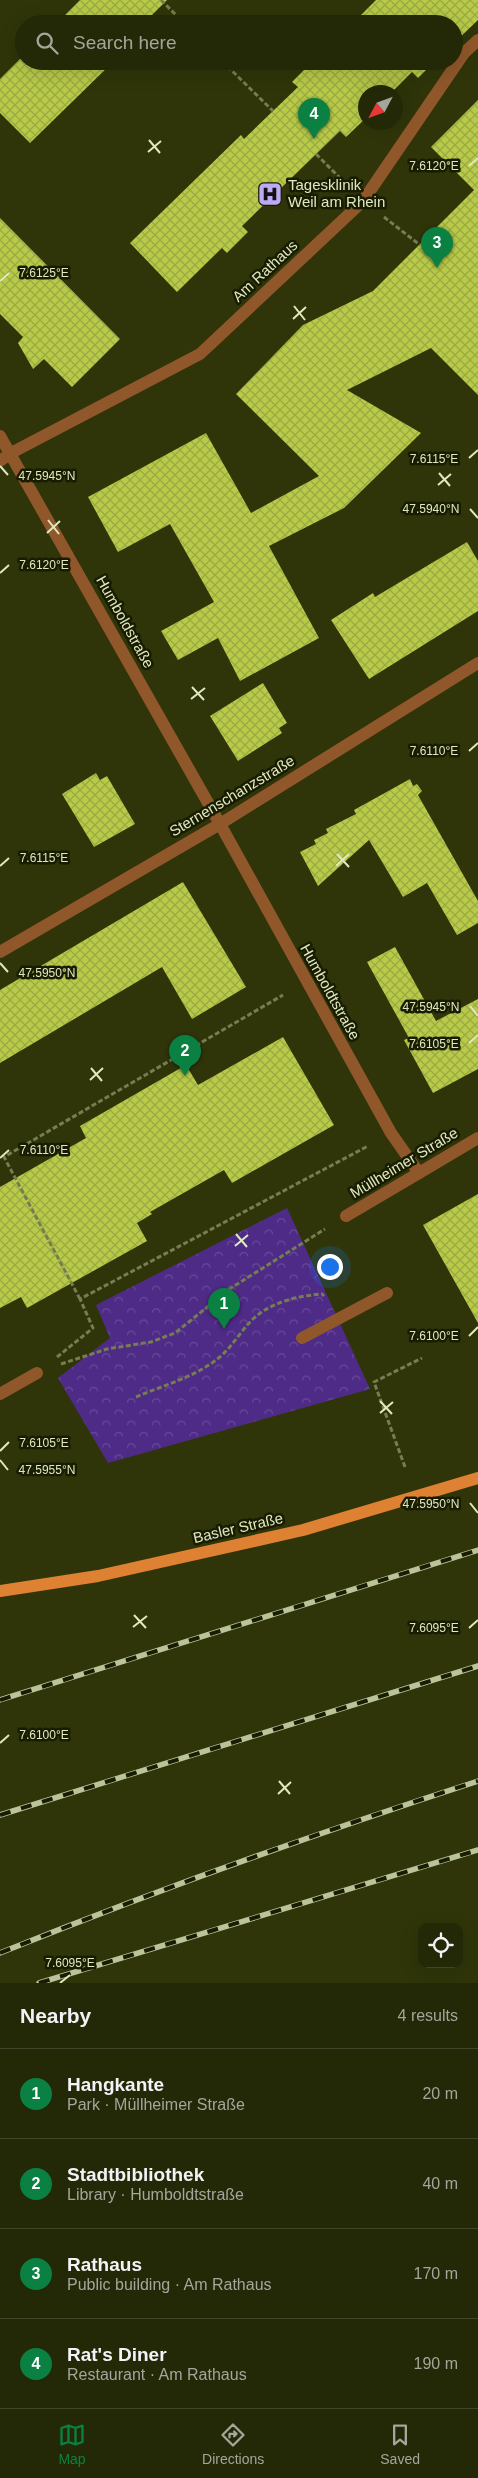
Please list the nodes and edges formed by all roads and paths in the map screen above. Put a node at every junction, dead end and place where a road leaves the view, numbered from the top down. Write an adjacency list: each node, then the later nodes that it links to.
1 (161, 0): 2 (path)
2 (176, 15)
3 (478, 40): 4 (street, Am Rathaus)
4 (463, 54)
5 (231, 70): 7 (path)
6 (452, 70): 9 (street, Am Rathaus)
7 (273, 111)
8 (0, 436): 9 (street, Humboldstraße)
9 (11, 453): 10 (street, Am Rathaus); 12 (street, Humboldstraße)
10 (0, 461)
11 (478, 663): 12 (street, Sternenschanzstraße)
12 (220, 824): 13 (street, Sternenschanzstraße); 14 (street, Humboldtstraße)
13 (0, 952)
14 (306, 982): 15 (street, Humboldtstraße); 20 (path)
15 (391, 1133): 17 (street, Humboldtstraße); 20 (path)
16 (478, 1138): 17 (street, Müllheimer Straße)
17 (419, 1173): 18 (street, Müllheimer Straße)
18 (346, 1216): 24 (path)
19 (387, 1293): 21 (street)
20 (80, 1299): 24 (path)
21 (344, 1316): 22 (street); 26 (path)
22 (302, 1338)
23 (422, 1358): 27 (path)
24 (37, 1373): 25 (street)
25 (0, 1394)
26 (136, 1397)
27 (405, 1467)
28 (478, 1478): 29 (main road, Basler Straße)
29 (0, 1591)

